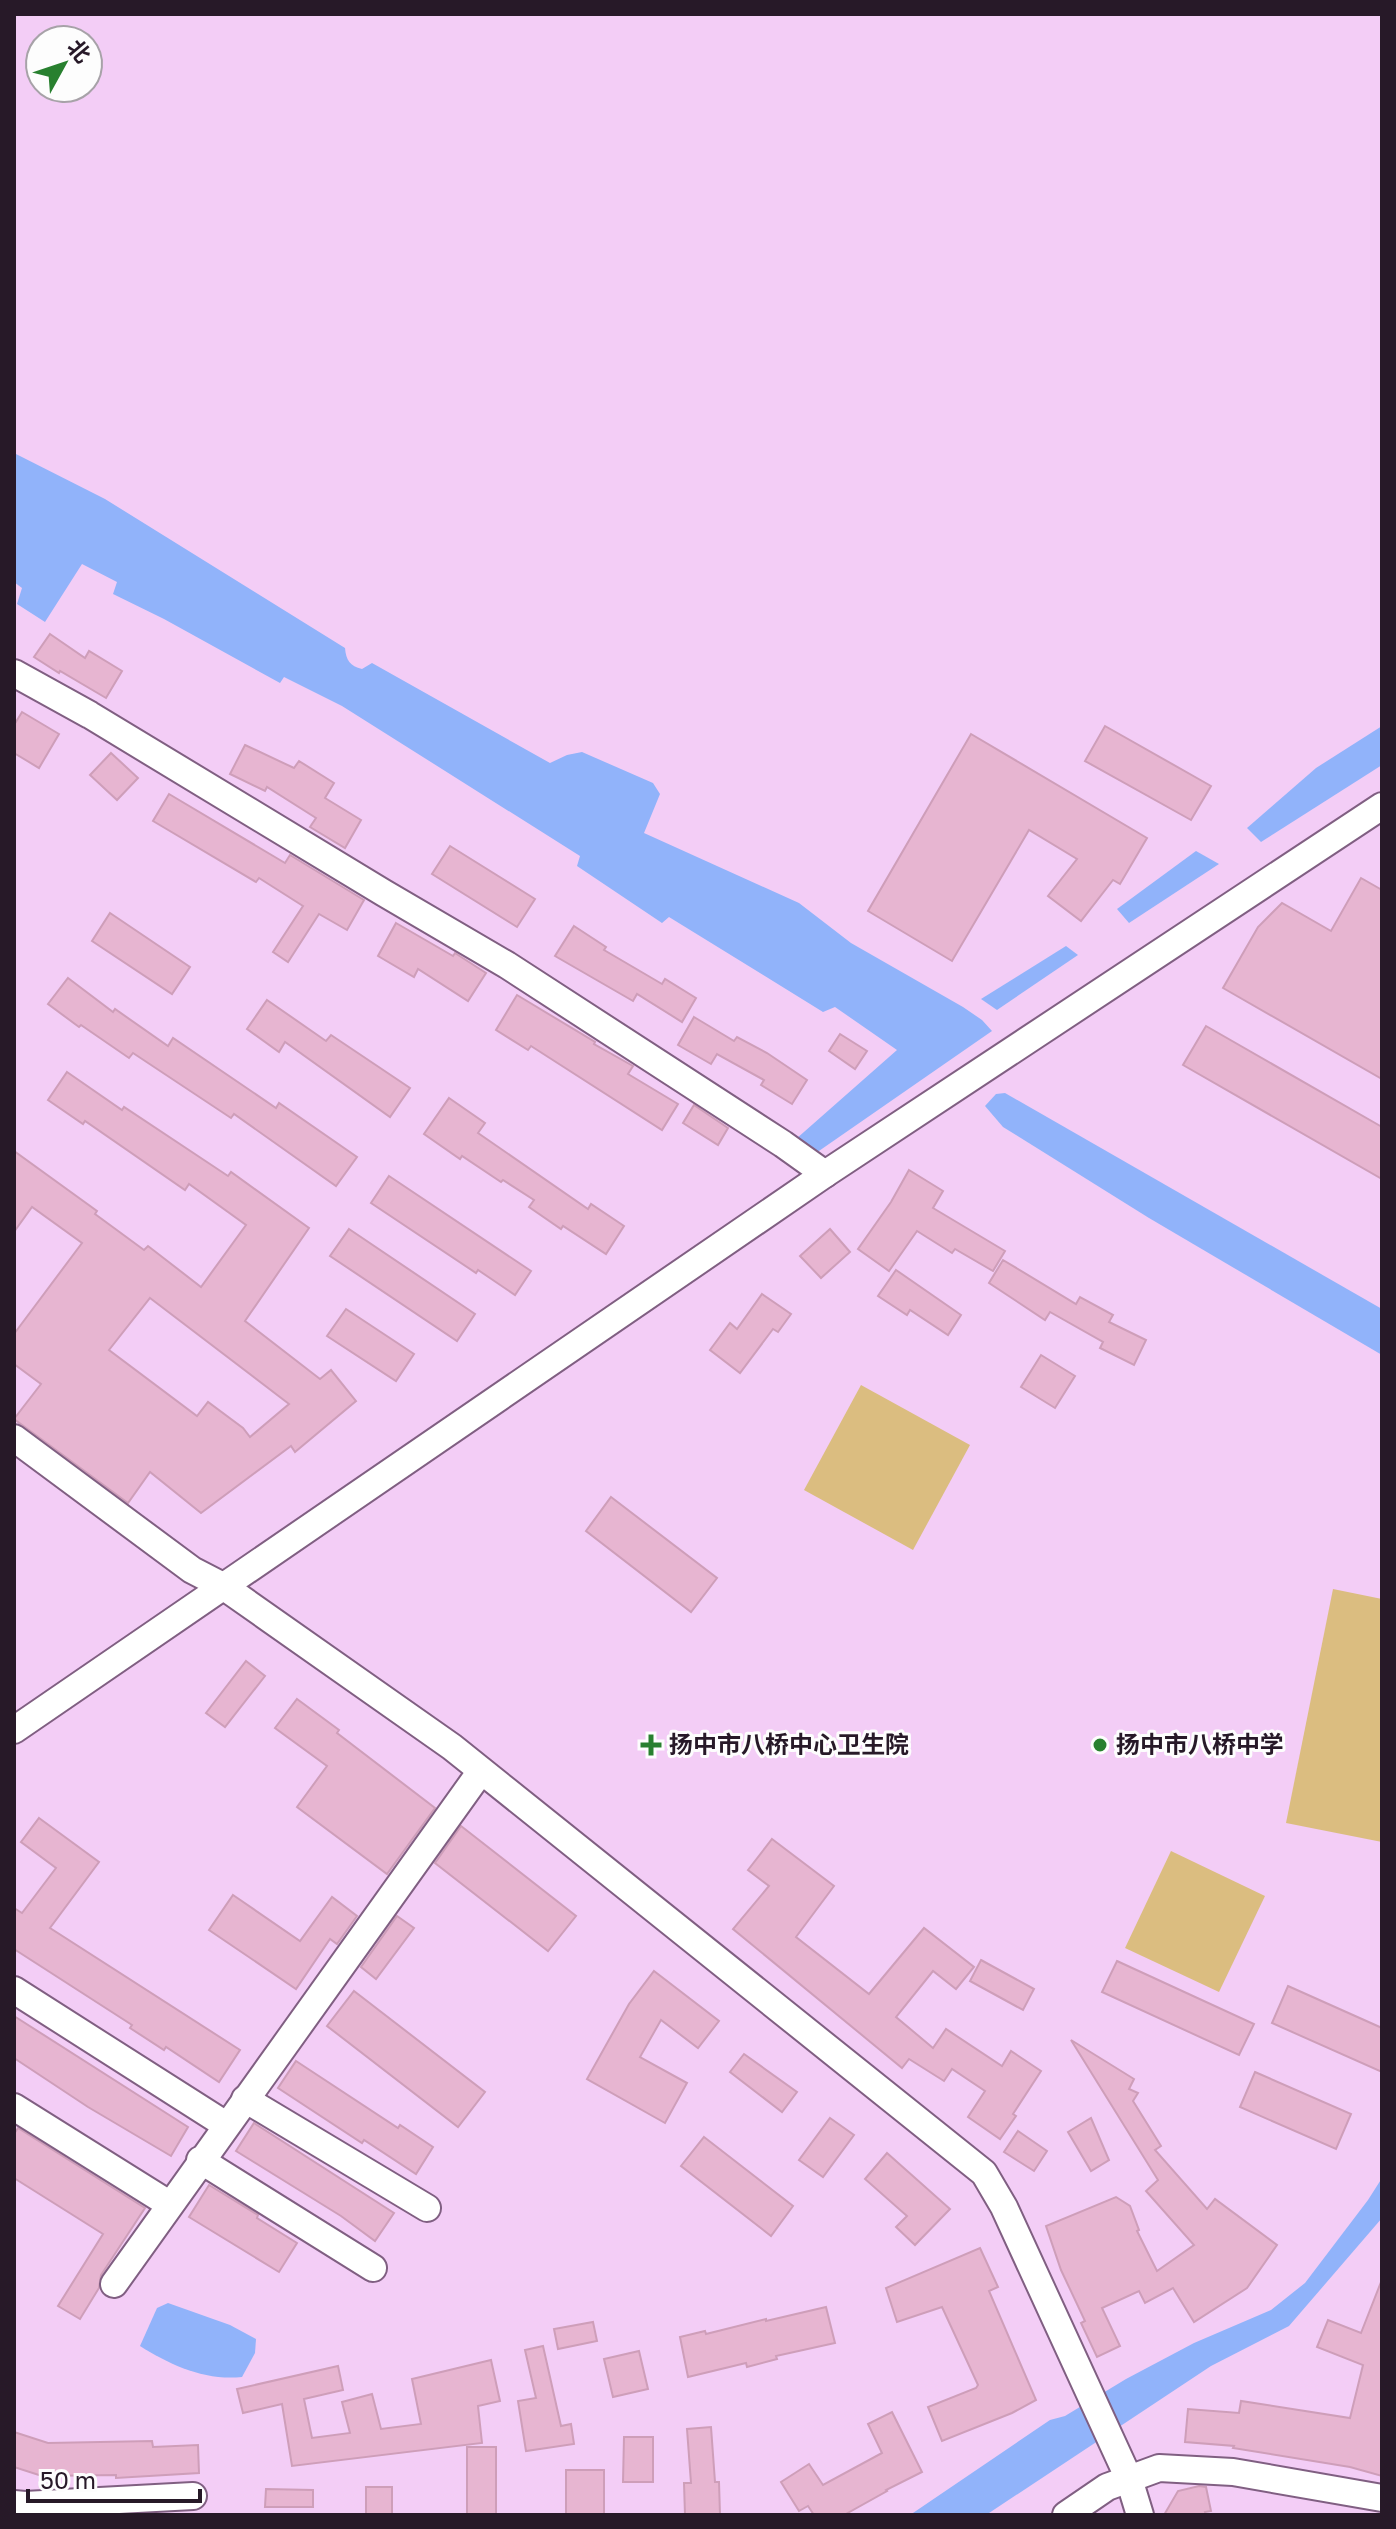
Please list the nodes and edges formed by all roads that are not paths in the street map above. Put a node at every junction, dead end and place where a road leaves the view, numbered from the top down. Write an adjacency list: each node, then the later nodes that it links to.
1 (14, 673): 3 (street)
2 (1382, 806): 3 (street)
3 (825, 1174): 5 (street)
4 (14, 1438): 5 (street)
5 (223, 1586): 6 (street); 7 (street)
6 (14, 1730)
7 (481, 1771): 9 (street); 17 (street)
8 (14, 1990): 11 (street)
9 (245, 2099): 11 (street); 14 (street)
10 (14, 2107): 13 (street)
11 (226, 2125): 12 (street)
12 (200, 2160): 13 (street); 15 (street)
13 (169, 2204): 16 (street)
14 (427, 2208)
15 (373, 2268)
16 (114, 2284)
17 (1129, 2479): 19 (street); 21 (street); 22 (street)
18 (193, 2496): 20 (street)
19 (1382, 2498)
20 (14, 2504)
21 (1066, 2515)
22 (1140, 2515)

